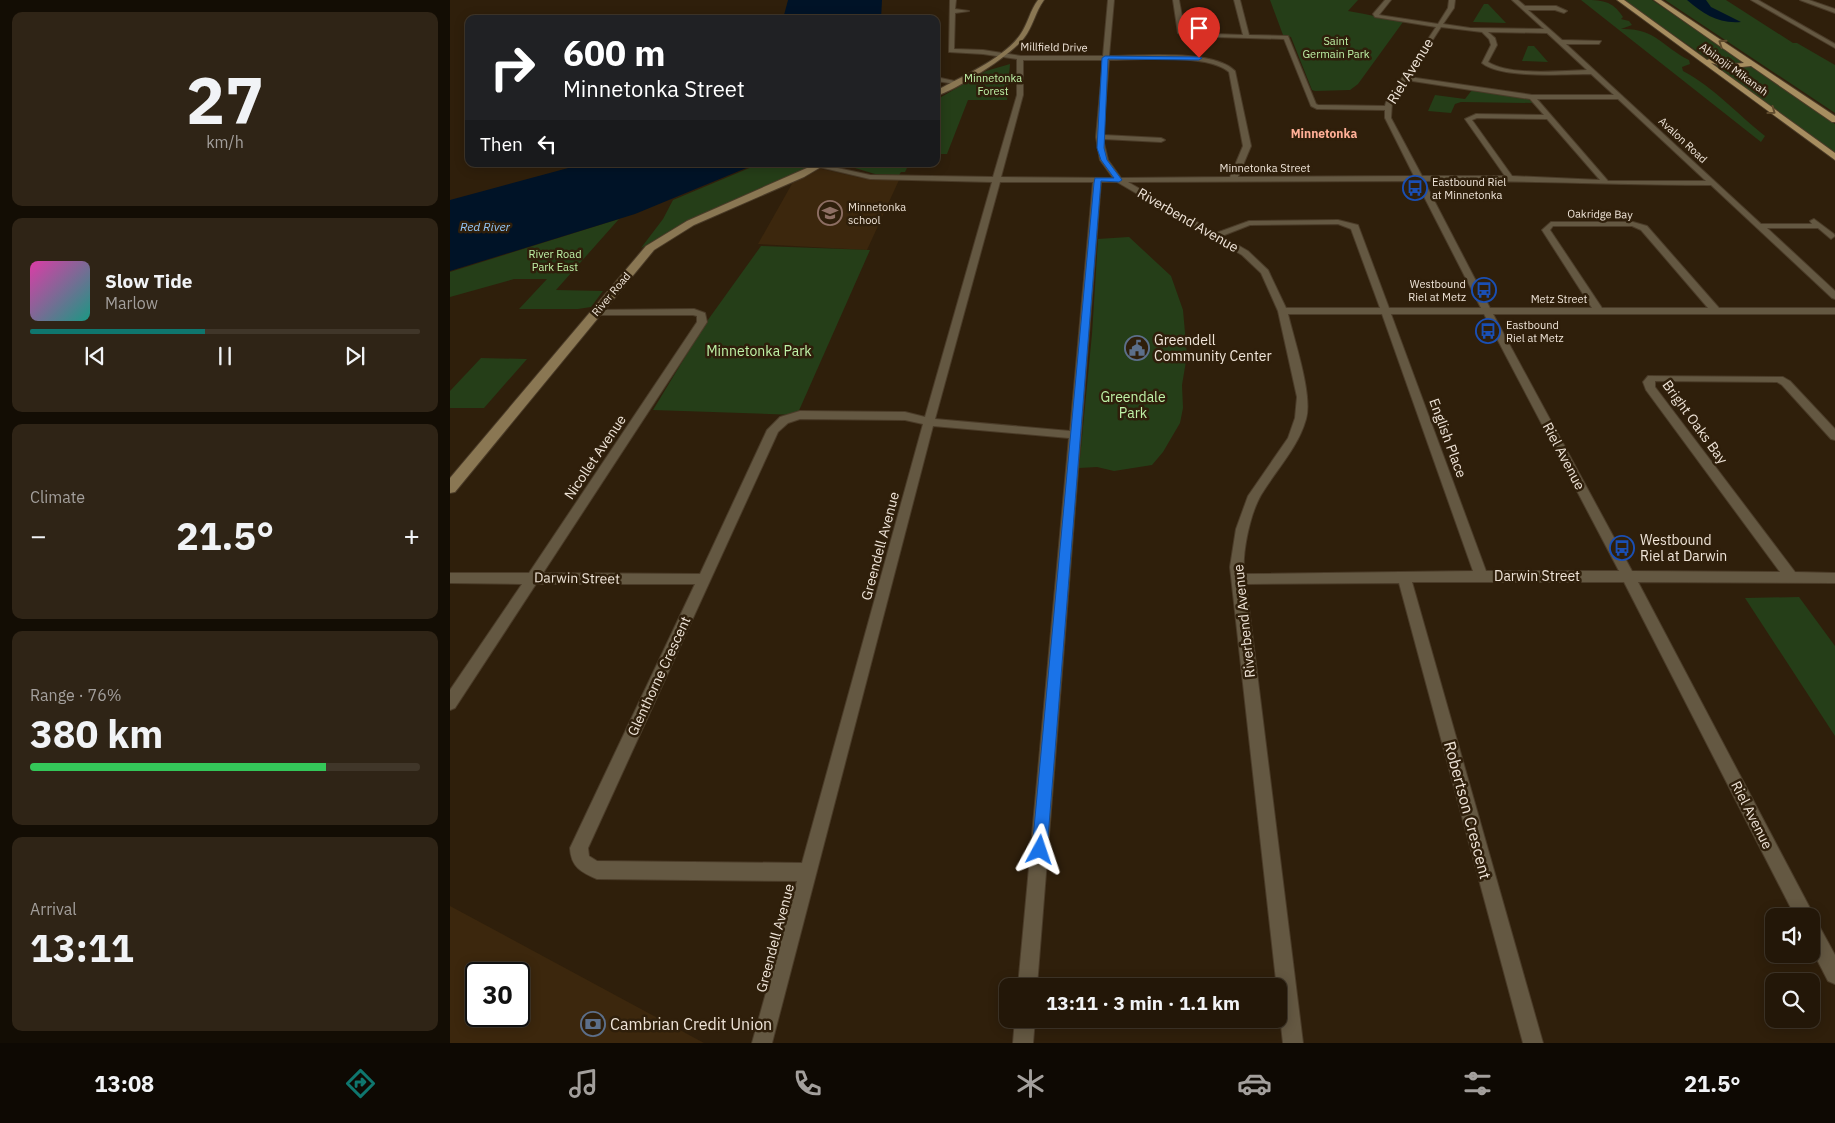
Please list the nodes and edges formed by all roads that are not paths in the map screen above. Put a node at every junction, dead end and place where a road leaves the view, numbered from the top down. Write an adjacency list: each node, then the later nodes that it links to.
1 (952, 0): 14 (street)
2 (1041, 0): 26 (street)
3 (1111, 0): 28 (street)
4 (1176, 0): 22 (street)
5 (1237, 0): 22 (street)
6 (1388, 0): 18 (street)
7 (1452, 0): 18 (street, Riel Avenue)
8 (1516, 0): 13 (street, Avalon Road)
9 (1620, 0): 21 (main road, Abinojii Mikanah)
10 (1658, 0): 29 (main road, Abinojii Mikanah, one-way to 10)
11 (1754, 0): 25 (street)
12 (1803, 0): 17 (street)
13 (1524, 8): 16 (street); 20 (street, Avalon Road)
14 (952, 11): 15 (street); 26 (street, Millfield Drive)
15 (966, 11)
16 (1564, 11)
17 (1835, 11)
18 (1439, 26): 19 (street); 31 (street, Riel Avenue)
19 (1484, 31): 20 (street); 30 (street)
20 (1548, 31): 23 (street, Avalon Road)
21 (1664, 32): 29 (main road); 42 (main road, Abinojii Mikanah, one-way to 42)
22 (1246, 35): 37 (street)
23 (1561, 42): 24 (street); 30 (street, Avalon Road)
24 (1599, 42)
25 (1835, 46)
26 (1000, 55): 27 (street, Millfield Drive); 33 (street)
27 (1021, 58): 28 (street, Millfield Drive); 46 (street, Greendell Avenue)
28 (1105, 58): 40 (street); 48 (street, Millfield Drive)
29 (1747, 60): 39 (main road, Abinojii Mikanah)
30 (1593, 72): 36 (street, Avalon Road)
31 (1404, 78): 35 (street); 37 (street, Riel Avenue)
32 (940, 79): 33 (street)
33 (956, 82): 34 (street)
34 (940, 92)
35 (1532, 97): 36 (street); 38 (street)
36 (1621, 97): 52 (street, Avalon Road)
37 (1387, 108): 49 (street, Riel Avenue)
38 (1551, 117): 45 (street); 51 (street)
39 (1835, 120)
40 (1100, 137): 41 (street); 50 (street)
41 (1161, 140)
42 (1835, 157)
43 (817, 167): 67 (street, River Road)
44 (828, 167): 46 (street, Minnetonka Street)
45 (1510, 178): 49 (street, Minnetonka Street); 51 (street, Minnetonka Street)
46 (997, 179): 47 (street, Minnetonka Street); 68 (street, Greendell Avenue)
47 (1098, 179): 50 (street, Minnetonka Street); 69 (street)
48 (1233, 179): 49 (street, Minnetonka Street); 50 (street, Minnetonka Street)
49 (1418, 179): 63 (street, Riel Avenue)
50 (1119, 180): 56 (street, Riverbend Avenue)
51 (1606, 182): 52 (street, Minnetonka Street)
52 (1712, 183): 54 (street, Avalon Road)
53 (1810, 218): 55 (street)
54 (1758, 226): 55 (street); 58 (street, Avalon Road)
55 (1820, 226): 57 (street)
56 (1215, 236): 61 (street, Riverbend Avenue); 62 (street, English Place)
57 (1831, 236)
58 (1823, 284): 59 (street); 60 (street, Avalon Road)
59 (1835, 284)
60 (1835, 296)
61 (1283, 311): 62 (street, Metz Street); 80 (street, Riverbend Avenue)
62 (1386, 311): 63 (street, Metz Street); 72 (street, English Place)
63 (1487, 311): 64 (street, Metz Street); 73 (street, Riel Avenue)
64 (1599, 311): 65 (street, Metz Street); 65 (street, Oakridge Bay)
65 (1716, 311): 66 (street, Metz Street)
66 (1835, 311)
67 (596, 312): 71 (street, River Road); 74 (street, Nicollet Avenue)
68 (929, 421): 69 (street, Glenthorne Crescent); 79 (street, Glenthorne Crescent); 82 (street, Greendell Avenue)
69 (1076, 435): 86 (street)
70 (1835, 436): 77 (street, Bright Oaks Bay)
71 (450, 488)
72 (1481, 576): 73 (street, Darwin Street); 76 (street, Darwin Street)
73 (1628, 576): 77 (street, Darwin Street); 83 (street, Riel Avenue)
74 (532, 577): 75 (street, Darwin Street); 79 (street, Darwin Street); 81 (street, Nicollet Avenue)
75 (450, 578)
76 (1404, 578): 80 (street, Darwin Street); 91 (street, Robertson Crescent)
77 (1792, 578): 78 (street, Darwin Street)
78 (1835, 578)
79 (705, 579): 82 (street, Glenthorne Crescent)
80 (1238, 579): 90 (street, Riverbend Avenue)
81 (450, 703)
82 (808, 872): 88 (street, Greendell Avenue)
83 (1801, 908)
84 (1820, 945): 85 (street)
85 (1835, 974)
86 (1029, 978)
87 (1024, 1028): 89 (street)
88 (762, 1043)
89 (1023, 1043)
90 (1293, 1043)
91 (1533, 1043)

